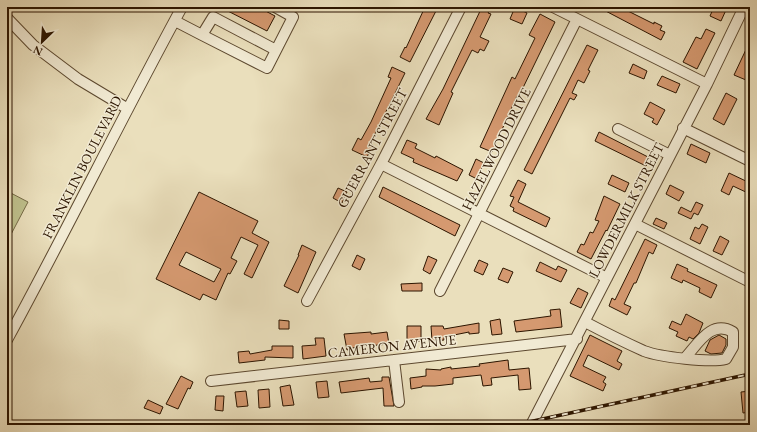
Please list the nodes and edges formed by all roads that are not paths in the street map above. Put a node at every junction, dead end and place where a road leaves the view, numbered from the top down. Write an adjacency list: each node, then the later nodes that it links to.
1 (182, 7): 8 (street, FRANKLIN BOULEVARD)
2 (275, 7): 10 (street)
3 (460, 7): 17 (street, GUERRANT STREET)
4 (553, 7): 7 (street)
5 (744, 7): 11 (street, LOWDERMILK STREET)
6 (7, 18): 12 (street)
7 (577, 19): 11 (street); 18 (street, HAZELWOOD DRIVE)
8 (175, 21): 9 (street); 12 (street, FRANKLIN BOULEVARD)
9 (202, 35): 10 (street); 10 (street)
10 (276, 50)
11 (707, 84): 13 (street, LOWDERMILK STREET)
12 (128, 109): 26 (street, FRANKLIN BOULEVARD)
13 (684, 128): 15 (street, LOWDERMILK STREET); 16 (street)
14 (618, 129): 15 (street)
15 (670, 155): 19 (street, LOWDERMILK STREET)
16 (750, 161)
17 (381, 164): 18 (street); 23 (street, GUERRANT STREET)
18 (480, 214): 20 (street); 22 (street, HAZELWOOD DRIVE)
19 (635, 224): 20 (street, LOWDERMILK STREET); 21 (street)
20 (607, 278): 24 (street, LOWDERMILK STREET)
21 (750, 282)
22 (440, 291)
23 (307, 301)
24 (585, 322): 25 (street, LOWDERMILK STREET); 27 (street)
25 (577, 339): 28 (street, CAMERON AVENUE); 31 (street, LOWDERMILK STREET)
26 (7, 340)
27 (685, 358): 27 (street)
28 (394, 360): 29 (street, CAMERON AVENUE); 30 (street)
29 (211, 381)
30 (399, 402)
31 (531, 425)

